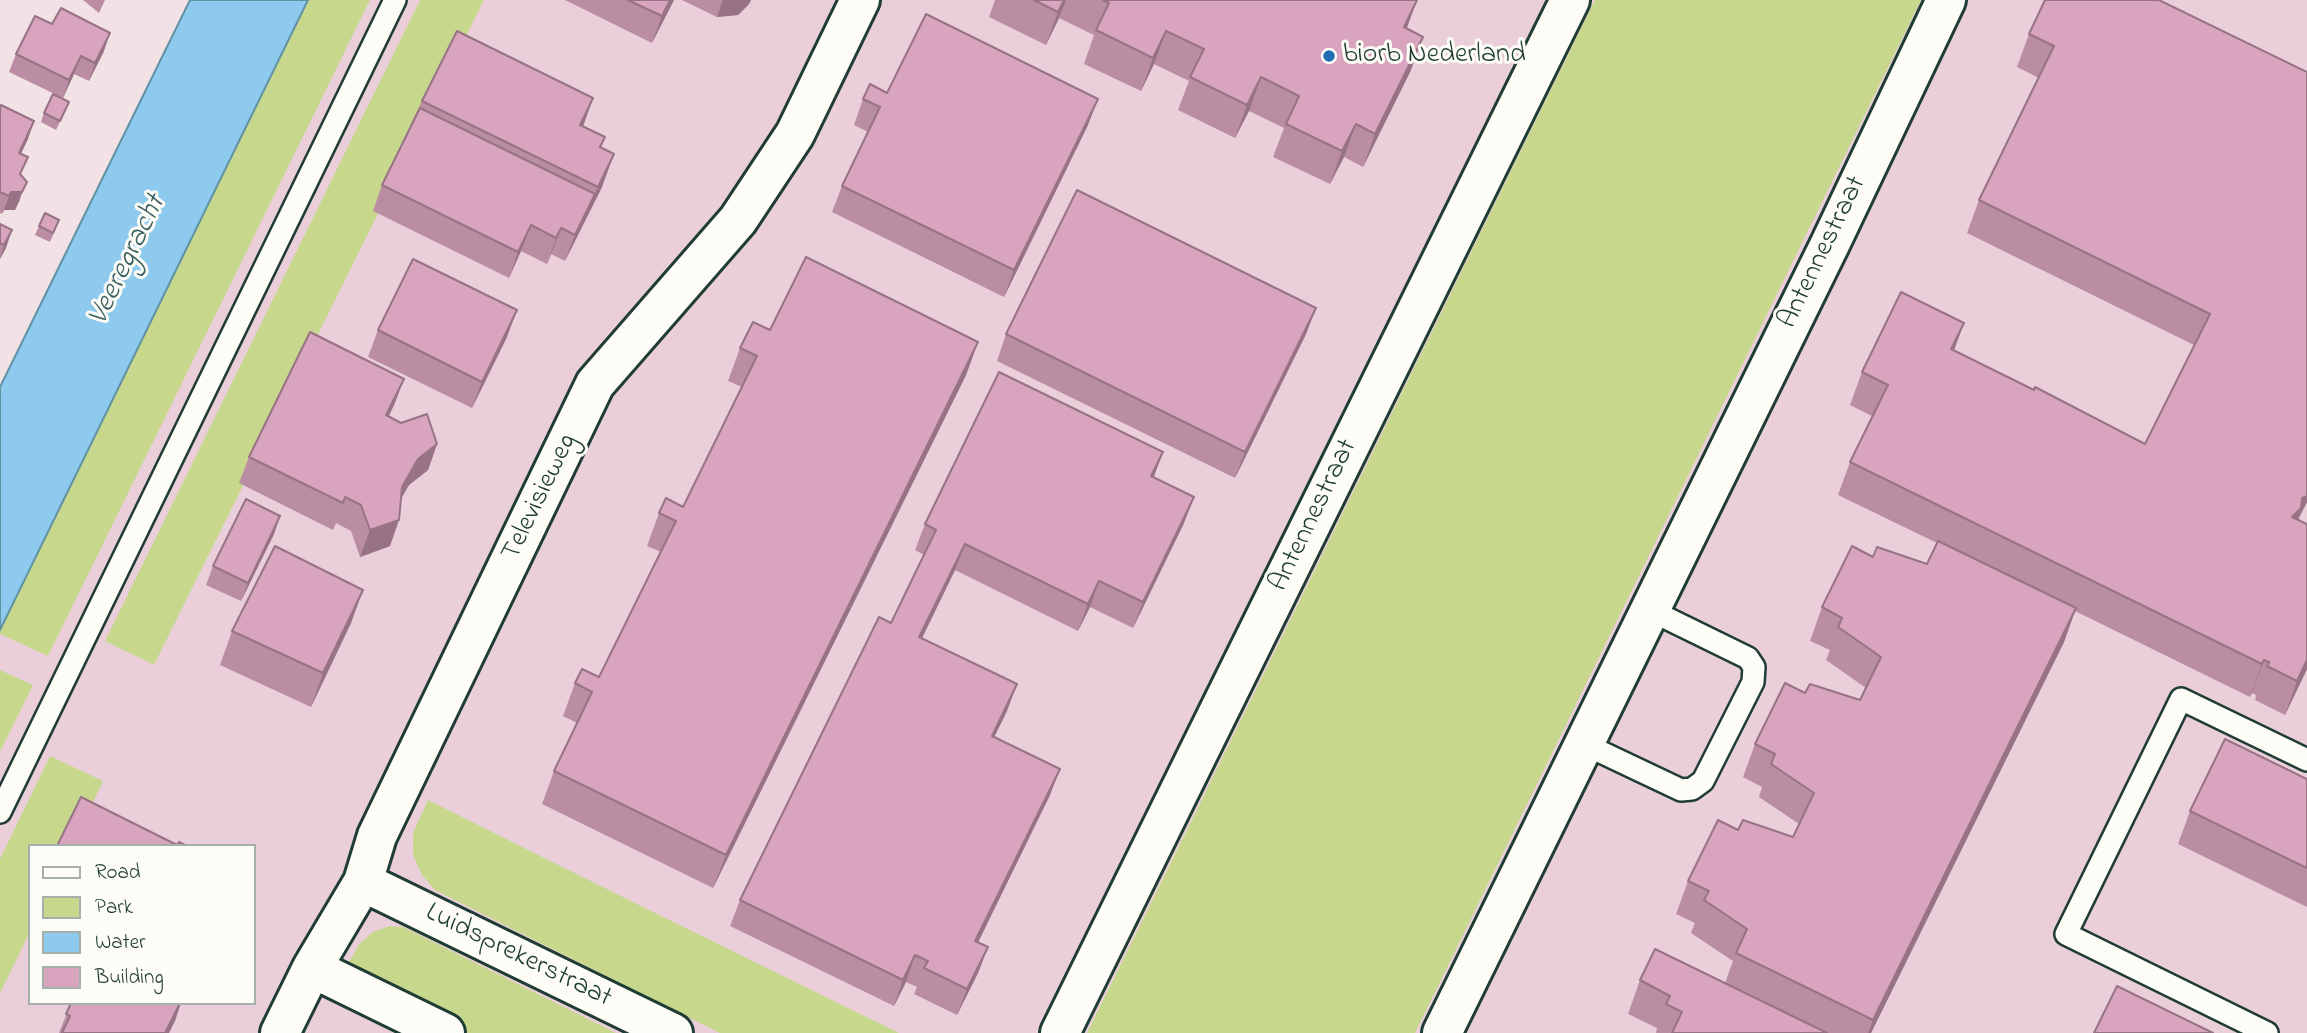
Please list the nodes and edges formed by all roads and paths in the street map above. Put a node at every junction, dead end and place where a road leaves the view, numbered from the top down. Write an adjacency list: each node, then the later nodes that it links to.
1 (395, 0): 8 (lane)
2 (860, 0): 9 (street, Televisieweg)
3 (1570, 0): 15 (street, Antennestraat)
4 (1946, 0): 5 (street, Antennestraat)
5 (1650, 610): 6 (street, Antennestraat); 6 (lane)
6 (1584, 744): 16 (street, Antennestraat)
7 (2307, 760): 11 (lane)
8 (0, 813)
9 (363, 882): 10 (street, Televisieweg); 14 (street, Luidsprekerstraat)
10 (312, 968): 12 (street, Televisieweg); 13 (street)
11 (2266, 1032)
12 (280, 1033)
13 (445, 1033)
14 (673, 1033)
15 (1060, 1033)
16 (1442, 1033)

